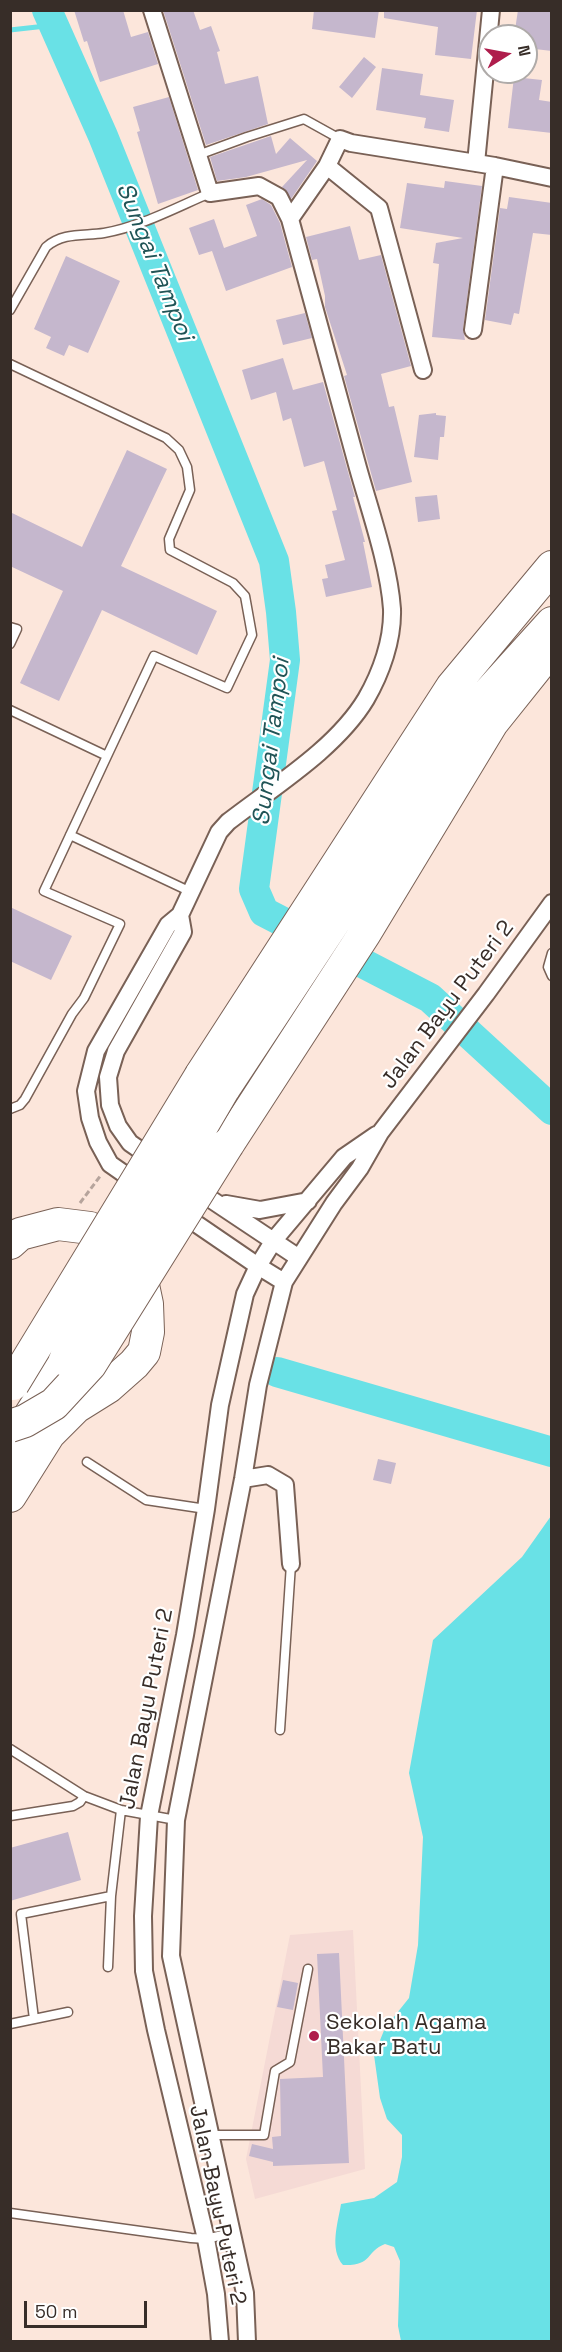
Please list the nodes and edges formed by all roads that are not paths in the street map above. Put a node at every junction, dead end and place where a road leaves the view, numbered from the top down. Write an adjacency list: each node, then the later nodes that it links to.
1 (152, 10): 4 (street)
2 (491, 10): 5 (street)
3 (340, 139): 4 (lane); 5 (street); 6 (street)
4 (198, 155): 9 (street)
5 (476, 163): 7 (street)
6 (327, 166): 10 (street); 14 (street)
7 (495, 166): 8 (street); 12 (street)
8 (552, 178)
9 (210, 193): 10 (street); 11 (lane)
10 (290, 219): 24 (street)
11 (10, 310)
12 (473, 330)
13 (10, 364): 22 (lane)
14 (423, 370)
15 (552, 567): 38 (highway, bridge)
16 (552, 623): 21 (highway)
17 (10, 627): 18 (lane)
18 (10, 644)
19 (552, 648): 21 (highway)
20 (10, 710): 22 (lane)
21 (484, 715): 39 (highway, bridge); 40 (highway, bridge)
22 (107, 756): 23 (lane)
23 (70, 835): 24 (lane); 29 (lane)
24 (191, 892): 26 (street)
25 (552, 903): 30 (street, Jalan Bayu Puteri 2)
26 (180, 915): 31 (street); 36 (street)
27 (552, 953): 28 (lane)
28 (552, 976)
29 (10, 1109)
30 (380, 1133): 32 (street, Jalan Bayu Puteri 2); 35 (street, Jalan Bayu Puteri 2)
31 (210, 1199): 32 (street); 33 (street)
32 (308, 1201): 33 (street, Jalan Bayu Puteri 2)
33 (274, 1240): 35 (street); 36 (street, Jalan Bayu Puteri 2)
34 (10, 1243): 43 (highway)
35 (298, 1258): 37 (street, Jalan Bayu Puteri 2)
36 (258, 1266): 37 (street); 44 (street, Jalan Bayu Puteri 2)
37 (284, 1282): 42 (street, Jalan Bayu Puteri 2)
38 (12, 1386)
39 (10, 1426)
40 (10, 1447)
41 (87, 1462): 44 (lane)
42 (243, 1479): 45 (street); 52 (street, Jalan Bayu Puteri 2)
43 (10, 1496)
44 (206, 1509): 51 (street, Jalan Bayu Puteri 2)
45 (291, 1564): 46 (lane)
46 (280, 1730)
47 (10, 1749): 48 (lane)
48 (84, 1796): 49 (lane); 50 (lane)
49 (121, 1810): 51 (lane); 53 (lane)
50 (10, 1816)
51 (149, 1816): 52 (lane); 62 (street, Jalan Bayu Puteri 2)
52 (176, 1820): 59 (street, Jalan Bayu Puteri 2)
53 (111, 1896): 54 (lane); 57 (lane)
54 (108, 1967)
55 (308, 1969): 59 (lane)
56 (68, 2012): 57 (lane)
57 (34, 2019): 58 (lane)
58 (10, 2024)
59 (210, 2135): 61 (street, Jalan Bayu Puteri 2)
60 (10, 2213): 62 (lane)
61 (231, 2233): 62 (lane); 64 (street, Jalan Bayu Puteri 2)
62 (206, 2239): 63 (street, Jalan Bayu Puteri 2)
63 (220, 2342)
64 (247, 2342)

